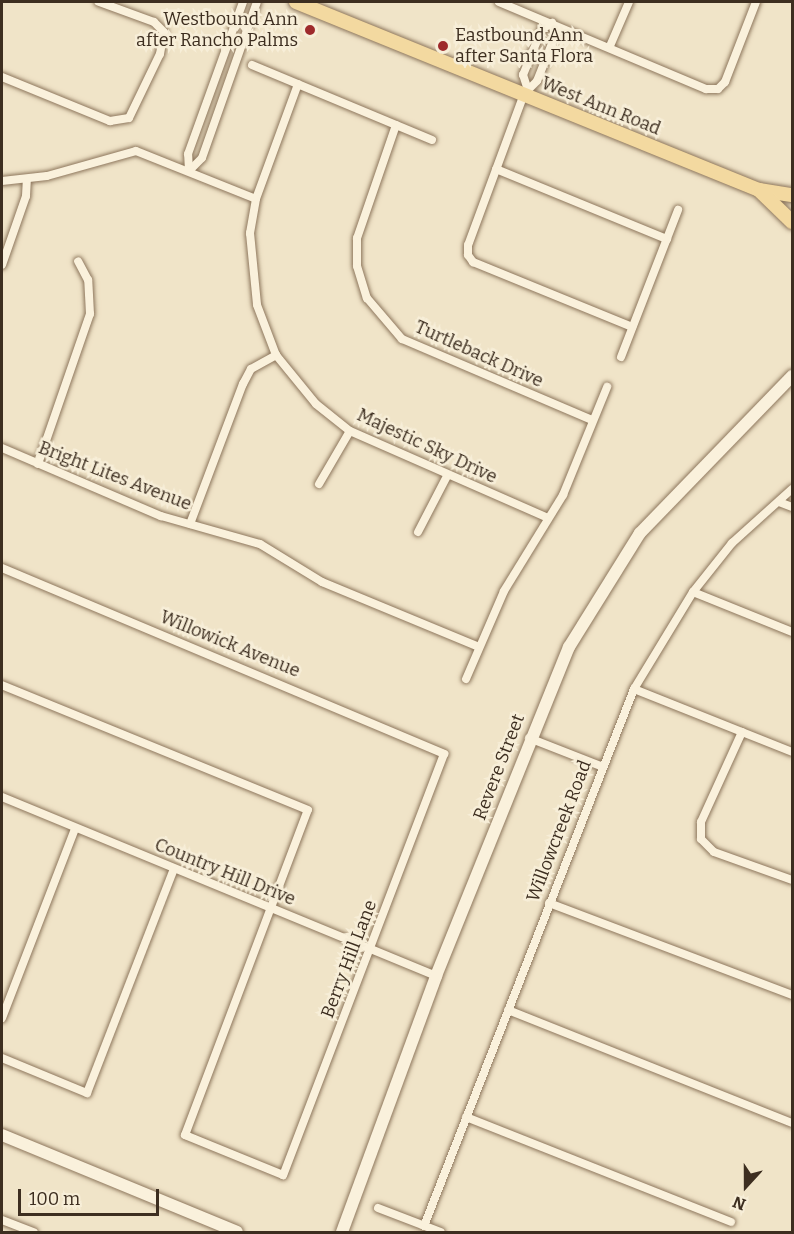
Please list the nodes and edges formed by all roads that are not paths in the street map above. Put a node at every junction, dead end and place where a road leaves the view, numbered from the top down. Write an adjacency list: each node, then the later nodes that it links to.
1 (99, 2): 11 (street)
2 (243, 2): 17 (street)
3 (257, 2): 17 (street)
4 (297, 2): 13 (main road, West Ann Road)
5 (499, 2): 8 (street)
6 (629, 2): 9 (street)
7 (756, 2): 9 (street)
8 (552, 23): 9 (street); 13 (street); 13 (street)
9 (610, 46)
10 (252, 65): 12 (street)
11 (2, 77)
12 (298, 84): 14 (street); 22 (street, Majestic Sky Drive)
13 (525, 91): 16 (street); 20 (main road, West Ann Road)
14 (396, 125): 15 (street); 33 (street, Turtleback Drive)
15 (432, 140)
16 (496, 169): 25 (street); 28 (street)
17 (189, 171): 18 (street); 22 (street)
18 (27, 179): 19 (street); 27 (street)
19 (2, 181)
20 (759, 190): 21 (main road, West Ann Road); 24 (main road, West Ann Road)
21 (792, 195)
22 (255, 198): 29 (street, Majestic Sky Drive)
23 (678, 210): 25 (street)
24 (792, 222)
25 (667, 239): 28 (street)
26 (78, 261): 36 (street)
27 (2, 265)
28 (632, 327): 30 (street)
29 (276, 356): 34 (street, Majestic Sky Drive); 43 (street)
30 (621, 357)
31 (792, 376): 53 (street, Revere Street)
32 (607, 387): 33 (street)
33 (592, 420): 42 (street)
34 (350, 431): 37 (street, Majestic Sky Drive); 38 (street)
35 (2, 448): 36 (street, Bright Lites Avenue)
36 (38, 464): 43 (street, Bright Lites Avenue)
37 (447, 476): 42 (street, Majestic Sky Drive); 44 (street)
38 (319, 484)
39 (792, 489): 40 (street, Willowcreek Road)
40 (779, 502): 41 (street); 46 (street, Willowcreek Road)
41 (792, 507)
42 (548, 518): 48 (street)
43 (190, 524): 48 (street, Bright Lites Avenue)
44 (418, 532)
45 (2, 568): 55 (street, Willowick Avenue)
46 (693, 592): 47 (street); 51 (street, Willowcreek Road)
47 (792, 632)
48 (479, 647): 49 (street)
49 (466, 679)
50 (2, 685): 62 (street)
51 (633, 689): 52 (street); 56 (street, Willowcreek Road)
52 (742, 732): 54 (street); 60 (street)
53 (529, 738): 56 (street); 64 (street, Revere Street)
54 (792, 752)
55 (444, 754): 63 (street, Berry Hill Lane)
56 (601, 766): 61 (street, Willowcreek Road)
57 (2, 797): 58 (street, Country Hill Drive)
58 (75, 829): 59 (street, Country Hill Drive); 67 (street)
59 (174, 869): 62 (street, Country Hill Drive); 68 (street)
60 (792, 880)
61 (549, 903): 65 (street); 66 (street, Willowcreek Road)
62 (272, 908): 63 (street, Country Hill Drive); 63 (street, Berry Hill Lane)
63 (371, 949): 64 (street, Country Hill Drive)
64 (436, 976): 78 (street, Revere Street)
65 (792, 995)
66 (508, 1010): 69 (street, Willowcreek Road); 70 (street)
67 (2, 1018)
68 (2, 1058)
69 (466, 1117): 74 (street); 75 (street, Willowcreek Road)
70 (792, 1123)
71 (2, 1135): 77 (street)
72 (378, 1208): 75 (street)
73 (2, 1220): 76 (street)
74 (731, 1222)
75 (424, 1226): 79 (street)
76 (34, 1233)
77 (237, 1233)
78 (342, 1233)
79 (441, 1233)

